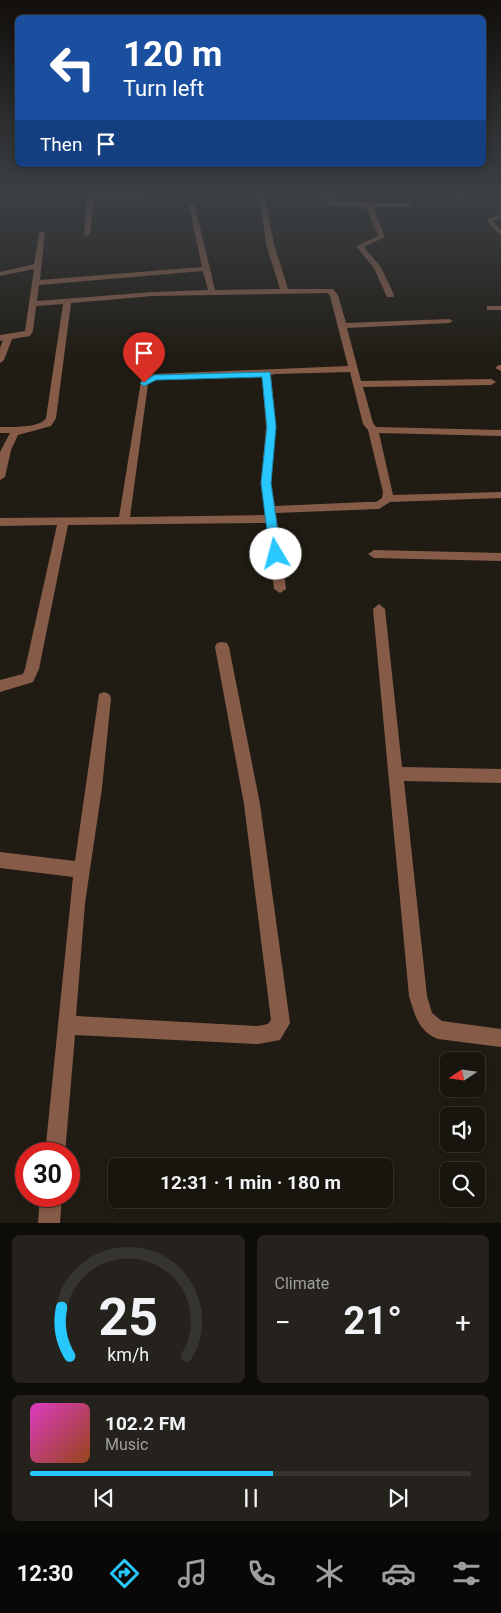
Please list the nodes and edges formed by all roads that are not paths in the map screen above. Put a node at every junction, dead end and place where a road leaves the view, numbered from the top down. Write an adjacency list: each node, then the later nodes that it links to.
1 (39, 249): 5 (street)
2 (202, 249): 6 (street)
3 (272, 249): 9 (street)
4 (363, 249): 11 (street)
5 (36, 266): 7 (street); 8 (street)
6 (206, 269): 8 (street); 10 (street)
7 (0, 274)
8 (34, 283): 13 (street)
9 (285, 291): 10 (street); 17 (street)
10 (212, 293): 12 (street)
11 (390, 295)
12 (67, 300): 13 (street); 25 (street)
13 (32, 304): 18 (street)
14 (490, 308): 15 (street)
15 (501, 308)
16 (449, 321): 17 (street)
17 (342, 326): 20 (street)
18 (4, 338): 19 (street)
19 (0, 360)
20 (354, 368): 21 (street); 23 (street)
21 (267, 374): 31 (street); 32 (street)
22 (492, 382): 23 (street)
23 (358, 384): 26 (street)
24 (0, 430): 25 (street)
25 (20, 430): 28 (street)
26 (373, 430): 27 (street); 30 (street)
27 (501, 433)
28 (0, 477)
29 (501, 495): 30 (street)
30 (387, 499): 31 (street)
31 (270, 515): 32 (street); 37 (street)
32 (124, 521): 34 (street)
33 (0, 522): 34 (street)
34 (63, 522): 40 (street)
35 (374, 554): 36 (street)
36 (501, 557)
37 (280, 589)
38 (379, 609): 42 (street)
39 (222, 647): 46 (street)
40 (0, 686)
41 (104, 698): 45 (street)
42 (397, 774): 43 (street); 47 (street)
43 (501, 776)
44 (0, 860): 45 (street)
45 (82, 870): 46 (street)
46 (66, 1025): 48 (street)
47 (501, 1038)
48 (56, 1142)
49 (50, 1207): 50 (street)
50 (49, 1223)

